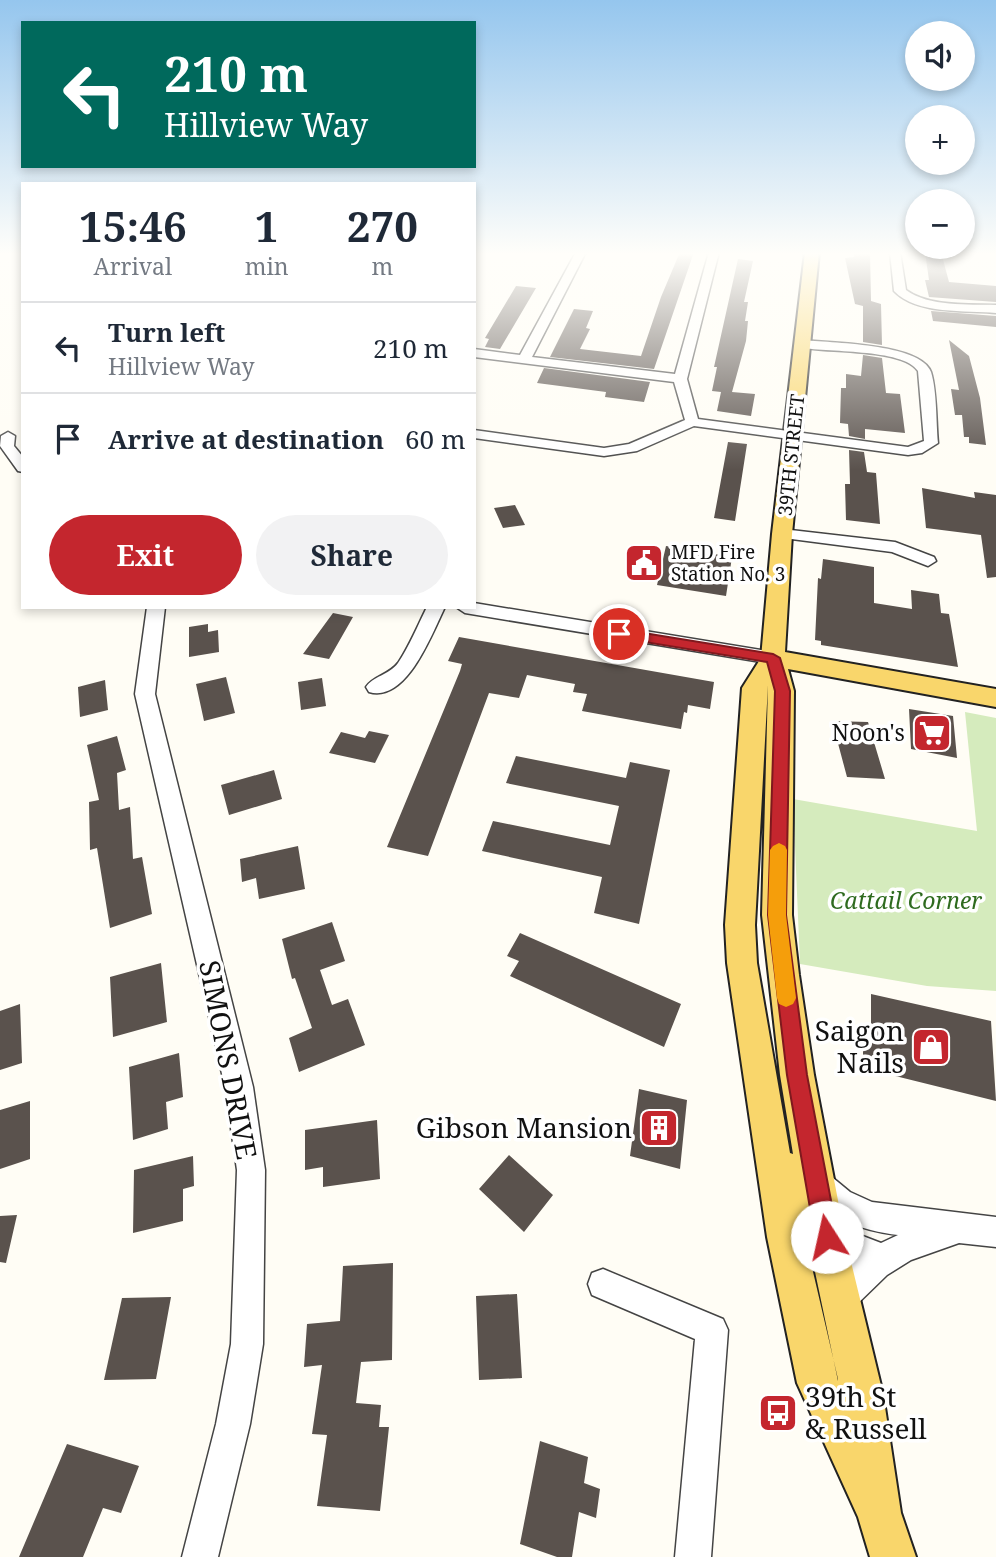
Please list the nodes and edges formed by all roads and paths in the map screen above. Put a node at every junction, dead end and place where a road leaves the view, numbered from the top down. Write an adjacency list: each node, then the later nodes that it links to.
1 (542, 325): 6 (street)
2 (695, 325): 7 (street)
3 (805, 325): 4 (main road, 39TH STREET)
4 (803, 344): 11 (main road, 39TH STREET); 11 (street)
5 (476, 353): 6 (street)
6 (524, 360): 7 (street)
7 (680, 379): 8 (street)
8 (692, 422): 9 (street); 11 (street)
9 (476, 434)
10 (3, 435): 12 (street); 13 (street)
11 (793, 435): 14 (main road, 39TH STREET)
12 (21, 441)
13 (21, 465)
14 (782, 534): 15 (street); 19 (main road, 39TH STREET)
15 (928, 561)
16 (156, 609): 31 (street, SIMONS DRIVE)
17 (435, 609): 20 (street)
18 (476, 609): 19 (street)
19 (773, 658): 21 (main road); 22 (main road); 23 (main road)
20 (376, 687)
21 (996, 698)
22 (740, 925): 26 (main road); 30 (main road)
23 (816, 1182): 24 (street); 26 (main road)
24 (960, 1230): 25 (street); 27 (street)
25 (996, 1233)
26 (827, 1237): 27 (street); 29 (main road)
27 (880, 1258): 29 (street)
28 (603, 1284): 32 (street)
29 (840, 1299): 30 (main road)
30 (879, 1513): 33 (main road)
31 (200, 1557)
32 (693, 1557)
33 (893, 1557)

